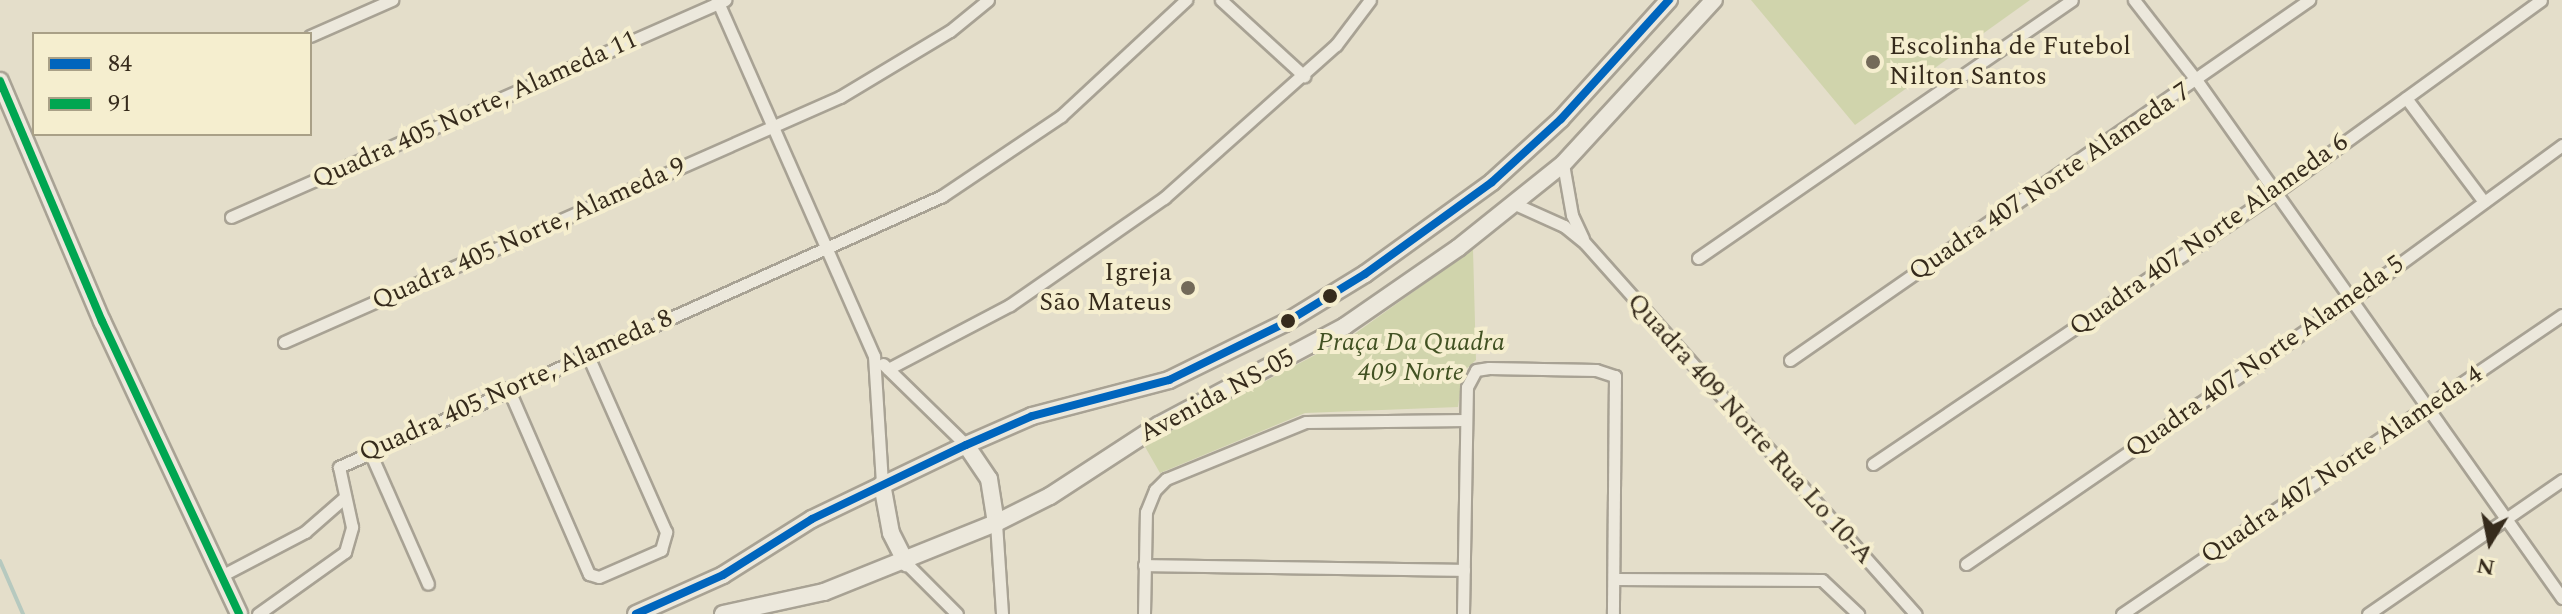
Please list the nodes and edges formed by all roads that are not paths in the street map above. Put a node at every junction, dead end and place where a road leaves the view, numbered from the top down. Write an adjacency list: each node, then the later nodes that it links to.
1 (392, 0): 13 (street)
2 (988, 0): 18 (street, Quadra 405 Norte, Alameda 9)
3 (1186, 0): 26 (street, Quadra 405 Norte, Alameda 8)
4 (1221, 0): 14 (street)
5 (1370, 0): 14 (street)
6 (1669, 0): 38 (street, Avenida NS-05)
7 (1714, 0): 20 (street, Avenida NS-05)
8 (2072, 0): 27 (street)
9 (2134, 0): 16 (street)
10 (2309, 0): 16 (street, Quadra 407 Norte Alameda 7)
11 (2541, 0): 17 (street, Quadra 407 Norte Alameda 6)
12 (720, 1): 18 (street); 24 (street, Quadra 405 Norte, Alameda 11)
13 (312, 35)
14 (1304, 76): 34 (street)
15 (0, 81): 50 (street)
16 (2197, 81): 21 (street); 33 (street, Quadra 407 Norte Alameda 7)
17 (2406, 98): 21 (street, Quadra 407 Norte Alameda 6); 22 (street)
18 (773, 126): 26 (street); 30 (street, Quadra 405 Norte, Alameda 9)
19 (2562, 145): 22 (street, Quadra 407 Norte Alameda 5)
20 (1563, 164): 23 (street, Avenida NS-05); 25 (street, Quadra 409 Norte Rua Lo 10-A)
21 (2276, 192): 28 (street); 40 (street, Quadra 407 Norte Alameda 6)
22 (2484, 202): 28 (street, Quadra 407 Norte Alameda 5)
23 (1515, 204): 25 (street, Quadra 409 Norte Rua Lo 10-A); 45 (street, Avenida NS-05)
24 (231, 217)
25 (1585, 243): 65 (street, Quadra 409 Norte Rua Lo 10-A)
26 (827, 247): 31 (street, Quadra 405 Norte, Alameda 8); 32 (street)
27 (1698, 258)
28 (2349, 301): 36 (street); 47 (street, Quadra 407 Norte Alameda 5)
29 (2562, 315): 36 (street, Quadra 407 Norte Alameda 4)
30 (284, 342)
31 (587, 354): 35 (street, Quadra 405 Norte, Alameda 8); 35 (street)
32 (874, 356): 34 (street); 42 (street)
33 (1790, 360)
34 (888, 369): 38 (street)
35 (508, 388): 39 (street, Quadra 405 Norte, Alameda 8)
36 (2424, 409): 44 (street); 66 (street, Quadra 407 Norte Alameda 4)
37 (1466, 420): 48 (street); 49 (street); 51 (street)
38 (966, 445): 42 (street, Avenida NS-05); 45 (street)
39 (369, 450): 43 (street, Quadra 405 Norte, Alameda 8); 52 (street)
40 (1873, 464)
41 (2562, 480): 44 (street)
42 (882, 484): 46 (street); 57 (street, Avenida NS-05)
43 (345, 497): 50 (street); 56 (street, Quadra 405 Norte, Alameda 8)
44 (2505, 522): 53 (street); 67 (street)
45 (996, 523): 46 (street, Avenida NS-05); 60 (street)
46 (906, 563): 58 (street, Avenida NS-05); 59 (street)
47 (1966, 564)
48 (1144, 565): 49 (street); 61 (street)
49 (1464, 570): 62 (street)
50 (221, 576): 54 (street)
51 (1614, 579): 63 (street); 64 (street)
52 (428, 584)
53 (2562, 598)
54 (236, 607): 55 (street)
55 (248, 614)
56 (258, 614)
57 (636, 614)
58 (723, 614)
59 (957, 614)
60 (1002, 614)
61 (1144, 614)
62 (1463, 614)
63 (1613, 614)
64 (1858, 614)
65 (1915, 614)
66 (2122, 614)
67 (2368, 614)

